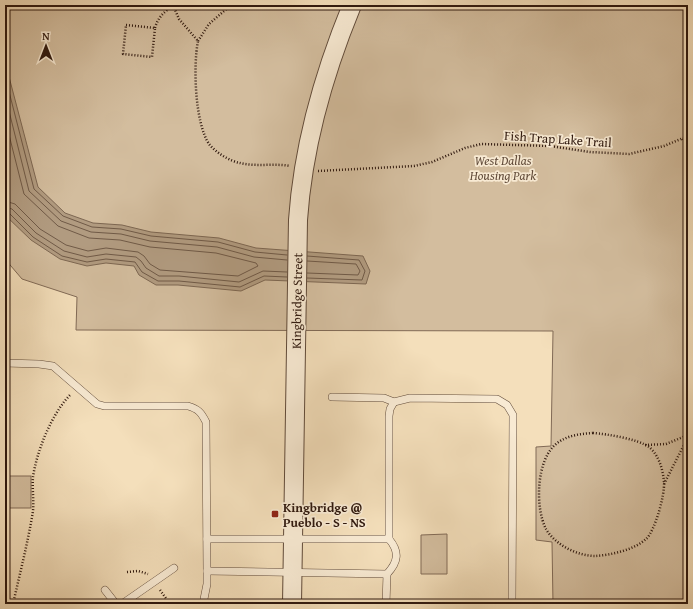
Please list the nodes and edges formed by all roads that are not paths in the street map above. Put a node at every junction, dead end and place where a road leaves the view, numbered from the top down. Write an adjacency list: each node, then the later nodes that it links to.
1 (352, 5): 7 (street, Kingbridge Street)
2 (5, 364): 5 (lane)
3 (332, 397): 4 (lane)
4 (394, 402): 6 (lane); 18 (lane)
5 (207, 539): 7 (lane); 9 (lane)
6 (389, 539): 7 (lane); 11 (lane)
7 (293, 540): 10 (street, Kingbridge Street)
8 (174, 568): 14 (lane)
9 (207, 571): 10 (lane); 15 (lane)
10 (292, 572): 11 (lane); 16 (street, Kingbridge Street)
11 (387, 574): 17 (lane)
12 (105, 590): 13 (lane)
13 (116, 604)
14 (122, 604)
15 (203, 604)
16 (292, 604)
17 (386, 604)
18 (512, 604)

